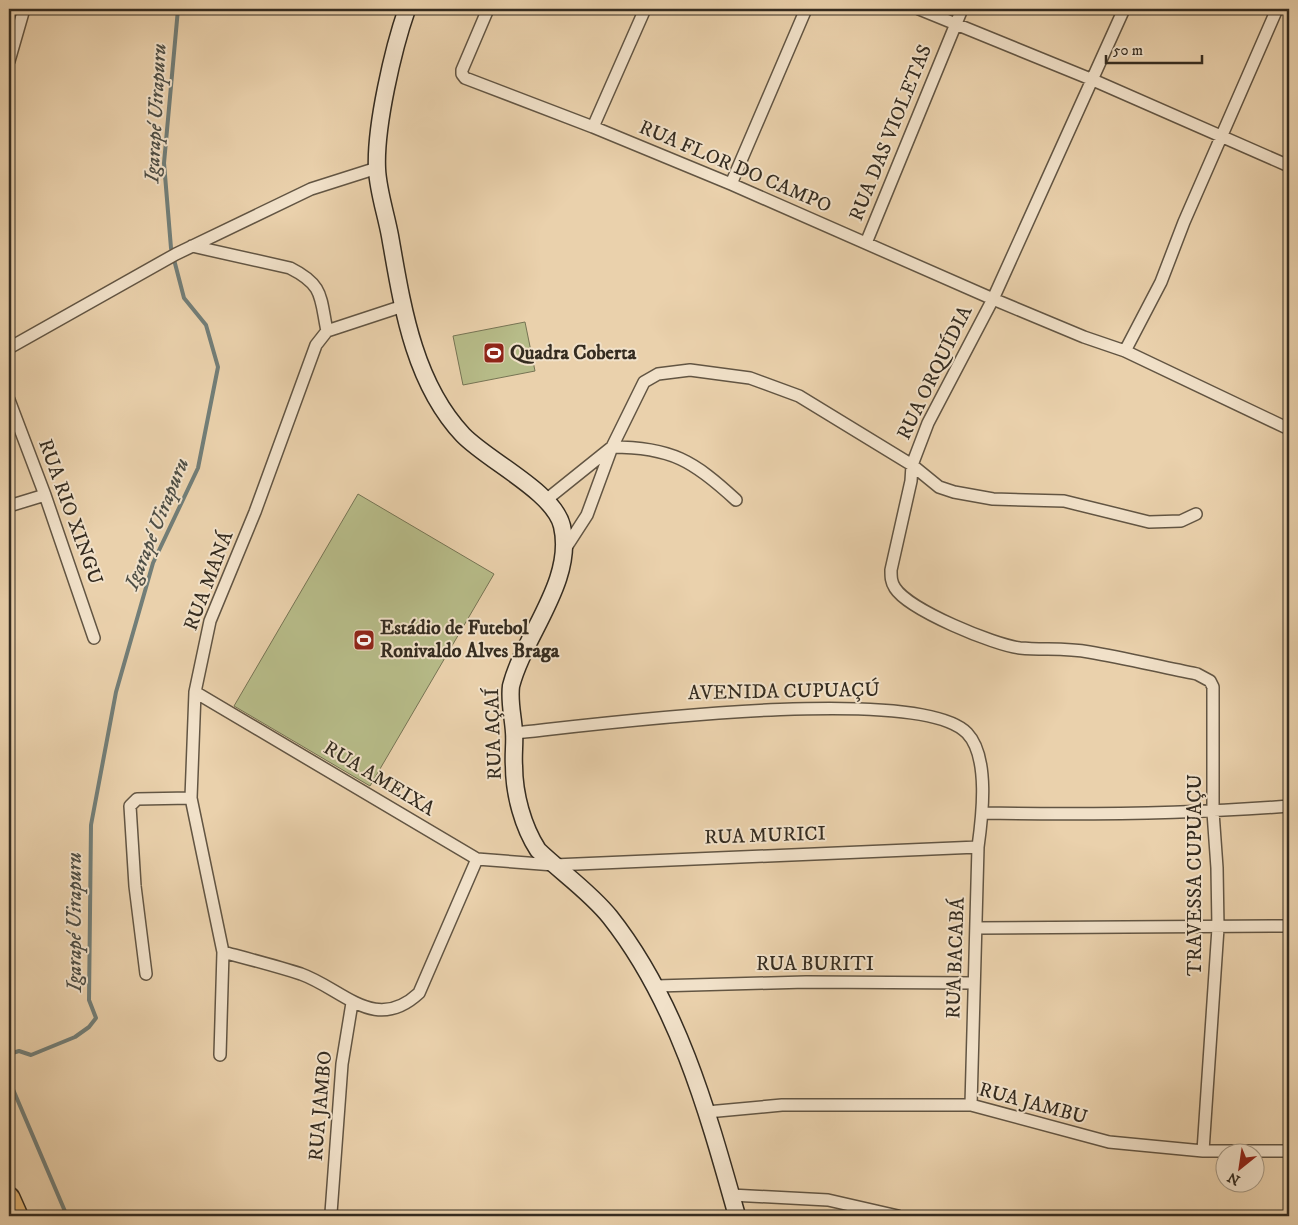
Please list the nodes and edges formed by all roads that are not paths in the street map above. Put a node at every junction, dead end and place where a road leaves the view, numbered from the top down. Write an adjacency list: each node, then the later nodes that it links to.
1 (24, 9): 11 (street)
2 (406, 9): 16 (street)
3 (488, 9): 13 (street, RUA FLOR DO CAMPO)
4 (644, 9): 13 (street)
5 (806, 9): 17 (street)
6 (919, 9): 10 (street)
7 (962, 9): 10 (street, RUA DAS VIOLETAS)
8 (1124, 9): 12 (street, RUA ORQUÍDIA)
9 (1278, 9): 14 (street)
10 (956, 24): 12 (street); 18 (street, RUA DAS VIOLETAS)
11 (9, 60)
12 (1093, 80): 14 (street); 20 (street, RUA ORQUÍDIA)
13 (593, 127): 17 (street, RUA FLOR DO CAMPO)
14 (1222, 136): 15 (street); 24 (street)
15 (1289, 166)
16 (377, 168): 19 (street); 21 (street)
17 (731, 184): 18 (street, RUA FLOR DO CAMPO)
18 (866, 243): 20 (street, RUA FLOR DO CAMPO)
19 (192, 246): 22 (street); 23 (street)
20 (993, 299): 24 (street, RUA FLOR DO CAMPO); 28 (street, RUA ORQUÍDIA)
21 (403, 306): 22 (street); 30 (street, RUA AÇAÍ)
22 (327, 331): 37 (street, RUA MANÁ)
23 (9, 348)
24 (1126, 351): 26 (street, RUA FLOR DO CAMPO)
25 (9, 400): 29 (street, RUA RIO XINGU)
26 (1289, 429)
27 (612, 446): 28 (street); 30 (street); 31 (street); 34 (street)
28 (912, 465): 33 (street); 36 (street, RUA ORQUÍDIA)
29 (45, 495): 32 (street); 35 (street, RUA RIO XINGU)
30 (546, 500): 34 (street, RUA AÇAÍ)
31 (736, 500)
32 (9, 506)
33 (1196, 514)
34 (564, 549): 38 (street, RUA AÇAÍ)
35 (94, 638)
36 (1212, 688): 41 (street, TRAVESSA CUPUAÇU)
37 (196, 692): 39 (street, RUA MANÁ); 44 (street, RUA AMEIXA)
38 (515, 733): 42 (street, AVENIDA CUPUAÇÚ); 45 (street, RUA AÇAÍ)
39 (191, 798): 49 (street, RUA MANÁ); 50 (street)
40 (1289, 806): 41 (street)
41 (1213, 812): 42 (street); 48 (street, TRAVESSA CUPUAÇU)
42 (982, 813): 43 (street, RUA BACABÁ)
43 (978, 847): 45 (street, RUA MURICI); 47 (street, RUA BACABÁ)
44 (477, 859): 45 (street, RUA AMEIXA); 53 (street)
45 (554, 865): 52 (street, RUA AÇAÍ)
46 (1289, 926): 48 (street)
47 (976, 928): 48 (street); 51 (street, RUA BACABÁ)
48 (1218, 928): 57 (street, TRAVESSA CUPUAÇU)
49 (223, 952): 53 (street); 54 (street, RUA MANÁ)
50 (146, 974)
51 (974, 983): 52 (street, RUA BURITI); 55 (street, RUA BACABÁ)
52 (656, 986): 56 (street, RUA AÇAÍ)
53 (352, 1003): 61 (street, RUA JAMBO)
54 (220, 1056)
55 (972, 1105): 56 (street, RUA JAMBU); 57 (street, RUA JAMBU)
56 (707, 1112): 59 (street, RUA AÇAÍ)
57 (1203, 1151): 58 (street, RUA JAMBU)
58 (1289, 1151)
59 (731, 1195): 63 (street, RUA AÇAÍ); 64 (street)
60 (9, 1198): 62 (highway)
61 (331, 1213)
62 (17, 1216)
63 (738, 1216)
64 (898, 1216)

